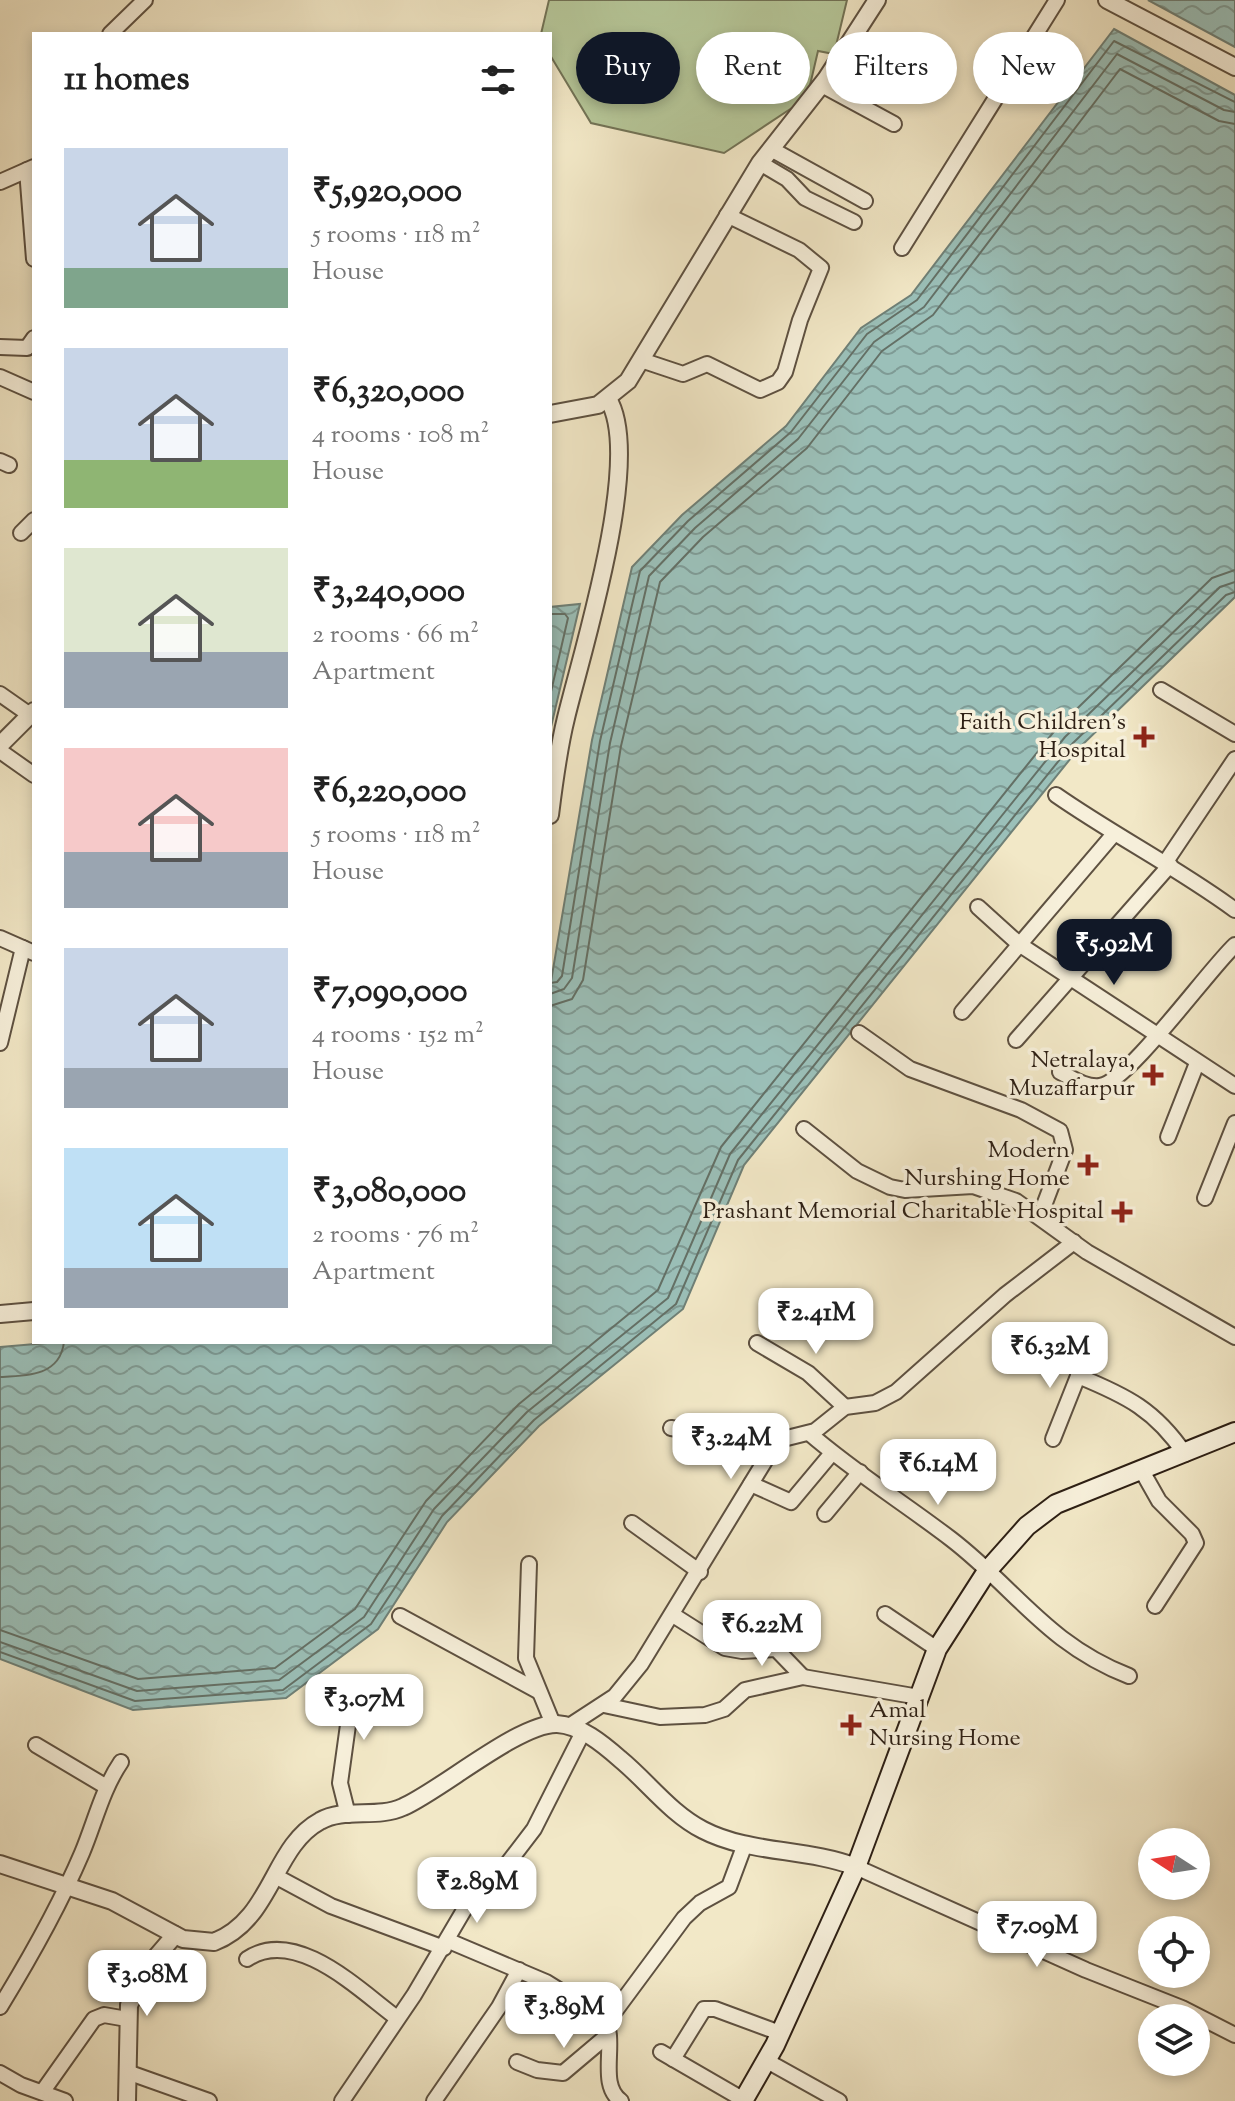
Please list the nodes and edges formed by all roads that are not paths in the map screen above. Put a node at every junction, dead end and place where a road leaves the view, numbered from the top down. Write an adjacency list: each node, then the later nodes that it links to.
1 (145, 0): 5 (street)
2 (877, 0): 7 (street)
3 (1057, 0): 16 (street)
4 (1107, 0): 6 (street)
5 (112, 32)
6 (1235, 67)
7 (822, 85): 8 (street); 9 (street)
8 (894, 124)
9 (765, 156): 12 (street); 14 (street); 15 (street)
10 (30, 168): 11 (street); 13 (street)
11 (0, 182)
12 (865, 201)
13 (32, 214)
14 (727, 215): 19 (street); 19 (street)
15 (854, 222)
16 (902, 248)
17 (32, 341): 18 (street)
18 (0, 347)
19 (641, 360): 22 (street)
20 (0, 377): 21 (street)
21 (32, 391)
22 (608, 399): 23 (street); 35 (street)
23 (552, 414)
24 (32, 522): 25 (street)
25 (21, 533)
26 (1161, 690): 29 (street)
27 (0, 694): 28 (street)
28 (32, 713): 30 (street)
29 (1235, 734)
30 (0, 748): 32 (street)
31 (1235, 759): 33 (street)
32 (32, 773)
33 (1229, 780): 37 (street)
34 (1056, 795): 36 (street)
35 (552, 803)
36 (1113, 835): 37 (street); 41 (street)
37 (1168, 864): 39 (street); 44 (street)
38 (978, 907): 41 (street)
39 (1235, 910)
40 (0, 938): 43 (street)
41 (1019, 944): 44 (street); 45 (street)
42 (1235, 945): 47 (street)
43 (29, 950): 49 (street)
44 (1072, 979): 47 (street); 48 (street)
45 (962, 1012)
46 (859, 1033): 57 (street)
47 (1155, 1035): 50 (street); 51 (street)
48 (1016, 1040)
49 (0, 1043)
50 (1197, 1063): 52 (street); 55 (street)
51 (1060, 1072)
52 (1235, 1086)
53 (1235, 1123): 56 (street)
54 (804, 1129): 57 (street)
55 (1168, 1137)
56 (1205, 1198)
57 (1040, 1216): 58 (street)
58 (1074, 1242): 61 (street); 65 (street)
59 (32, 1311): 60 (street)
60 (0, 1314)
61 (1235, 1337)
62 (757, 1343): 65 (street)
63 (1086, 1356): 64 (street)
64 (1078, 1376): 69 (street); 72 (street)
65 (845, 1407): 68 (street)
66 (671, 1428): 70 (street)
67 (1232, 1429): 72 (main road)
68 (809, 1433): 70 (street); 71 (street)
69 (1053, 1439)
70 (772, 1449): 75 (street)
71 (832, 1453): 74 (street); 75 (street)
72 (1185, 1454): 73 (main road)
73 (1142, 1471): 79 (main road); 81 (street)
74 (860, 1472): 76 (street); 79 (street)
75 (751, 1484): 80 (street)
76 (825, 1514)
77 (632, 1523): 80 (street)
78 (529, 1564): 88 (street)
79 (987, 1571): 85 (main road); 86 (street)
80 (700, 1572): 83 (street)
81 (1155, 1606)
82 (885, 1614): 85 (street)
83 (673, 1615): 87 (street); 91 (street)
84 (400, 1616): 88 (street)
85 (937, 1649): 89 (main road)
86 (1129, 1676)
87 (803, 1677): 89 (street); 91 (street)
88 (538, 1691): 92 (street)
89 (919, 1697): 99 (main road)
90 (325, 1700): 96 (street)
91 (604, 1705): 92 (street)
92 (568, 1727): 96 (street); 97 (street); 103 (street)
93 (36, 1745): 95 (street)
94 (121, 1762): 95 (street)
95 (105, 1786): 101 (street)
96 (348, 1815): 100 (street)
97 (745, 1844): 99 (street); 109 (street)
98 (0, 1864): 101 (street)
99 (856, 1867): 110 (main road); 111 (street)
100 (277, 1877): 102 (street); 103 (street)
101 (64, 1886): 102 (street); 106 (street)
102 (175, 1935): 108 (street)
103 (446, 1944): 105 (street); 107 (street)
104 (247, 1959): 107 (street)
105 (519, 1970): 109 (street); 122 (street)
106 (0, 2007)
107 (397, 2018): 121 (street)
108 (127, 2019): 115 (street); 116 (street)
109 (608, 2028): 113 (street); 123 (street)
110 (780, 2033): 112 (main road); 117 (street)
111 (1235, 2035)
112 (767, 2061): 117 (main road); 124 (street)
113 (517, 2062)
114 (0, 2073): 116 (street)
115 (130, 2073): 119 (street); 120 (street)
116 (43, 2091): 118 (street)
117 (743, 2100)
118 (65, 2101)
119 (127, 2101)
120 (209, 2101)
121 (342, 2101)
122 (434, 2101)
123 (621, 2101)
124 (839, 2101)

